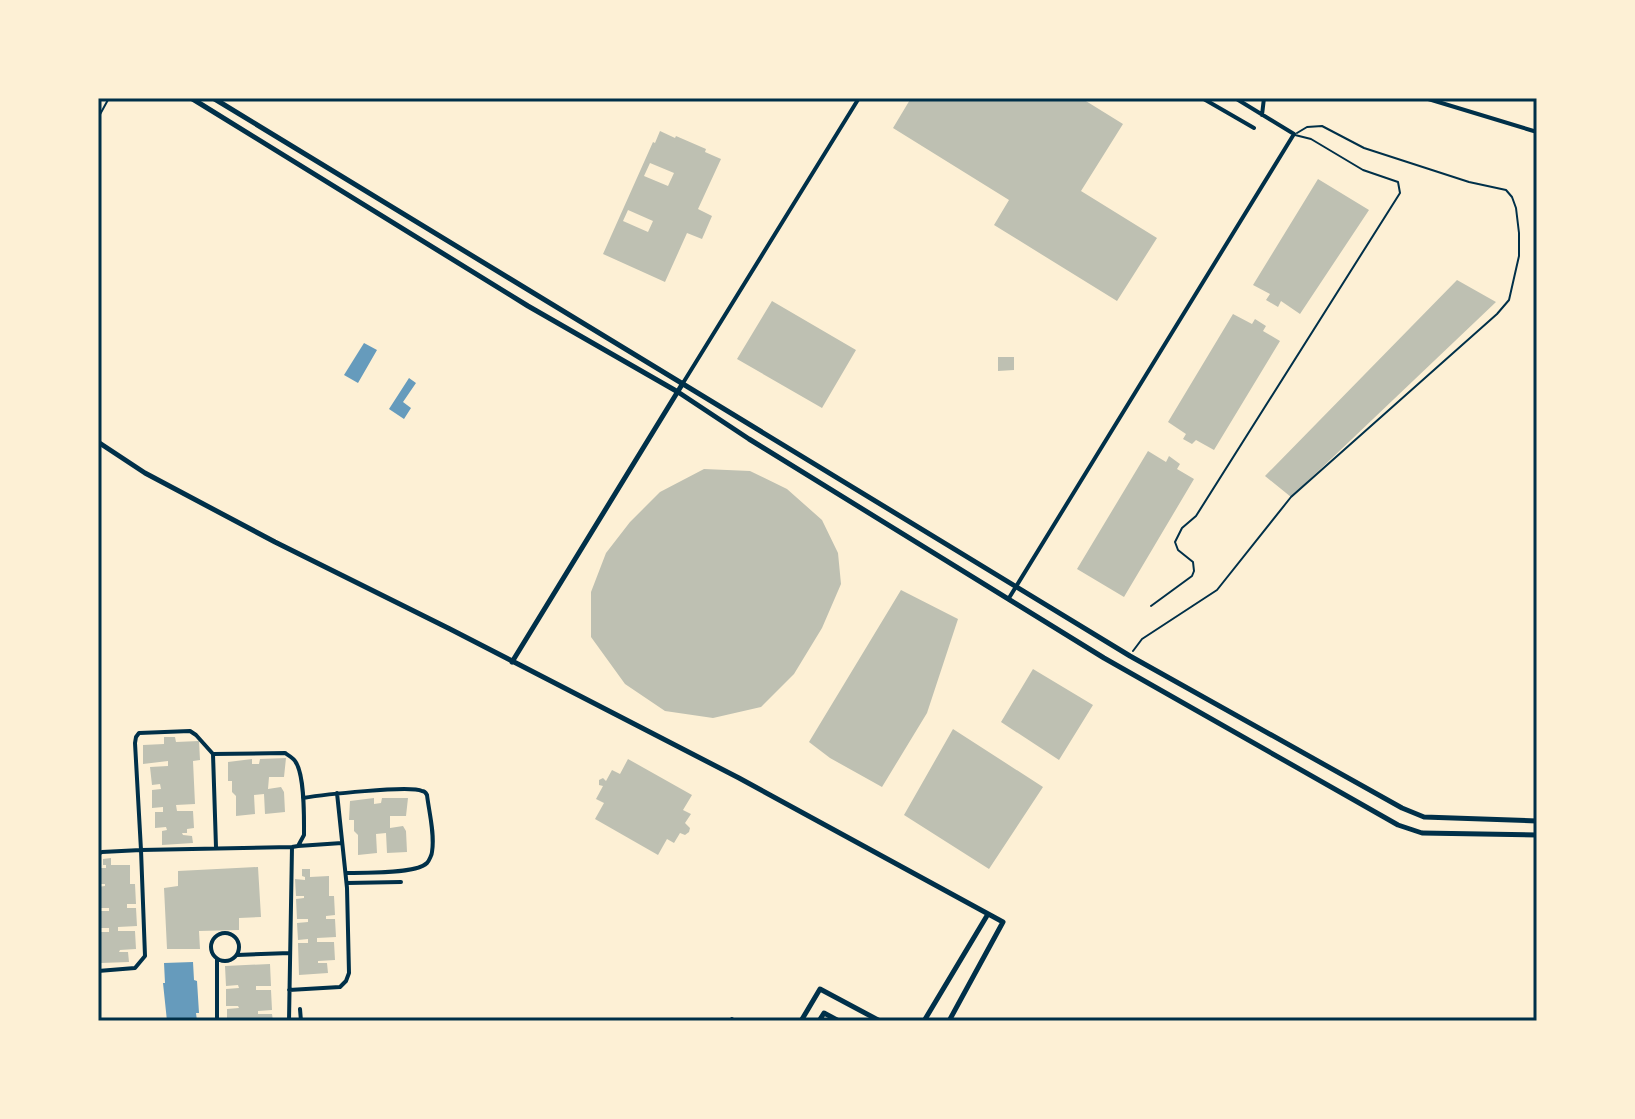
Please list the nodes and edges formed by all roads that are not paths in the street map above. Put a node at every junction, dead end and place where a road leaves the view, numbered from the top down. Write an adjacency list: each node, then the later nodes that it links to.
1 (191, 98): 13 (street)
2 (213, 98): 12 (street)
3 (859, 98): 12 (street)
4 (1202, 98): 9 (street)
5 (1235, 98): 8 (street)
6 (1264, 98): 8 (street)
7 (1425, 98): 10 (street)
8 (1262, 115): 11 (street)
9 (1254, 128)
10 (1537, 132)
11 (1294, 134): 15 (street); 17 (lane); 18 (lane)
12 (683, 383): 13 (street); 15 (street)
13 (678, 392): 16 (street); 19 (street)
14 (98, 442): 19 (street)
15 (1016, 586): 16 (street); 23 (street)
16 (1009, 598): 24 (street)
17 (1151, 606)
18 (1133, 651)
19 (512, 662): 33 (street)
20 (213, 754): 22 (street); 26 (street); 28 (street)
21 (337, 793): 22 (street); 25 (street); 30 (street)
22 (303, 798): 27 (street)
23 (1537, 821)
24 (1537, 835)
25 (342, 843): 27 (street); 30 (street)
26 (216, 847): 27 (street); 28 (street)
27 (295, 847): 34 (street)
28 (141, 850): 29 (street); 37 (street)
29 (98, 854)
30 (346, 873): 32 (street)
31 (401, 882): 32 (street)
32 (347, 883): 38 (street)
33 (988, 914): 47 (street); 48 (street)
34 (290, 953): 35 (street); 38 (street)
35 (236, 955): 36 (street); 36 (street)
36 (217, 958): 40 (street)
37 (98, 971)
38 (289, 990): 41 (street)
39 (300, 1009): 42 (street)
40 (217, 1021)
41 (289, 1021)
42 (301, 1021)
43 (801, 1021): 46 (street)
44 (819, 1021): 45 (street)
45 (839, 1021)
46 (880, 1021)
47 (924, 1021)
48 (949, 1021)

